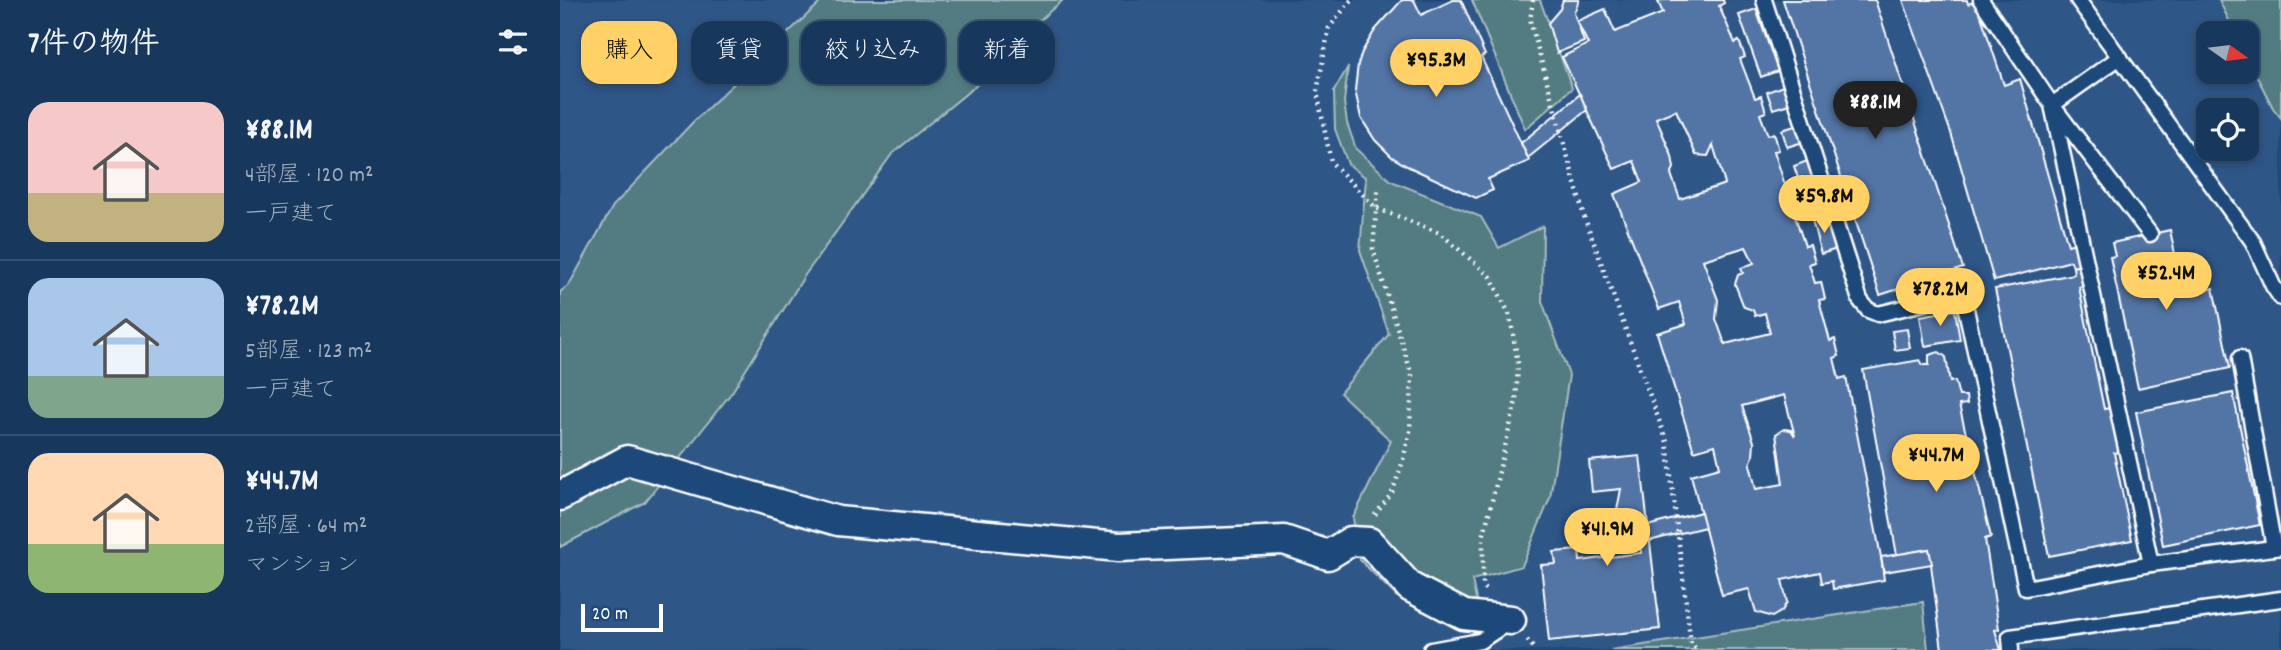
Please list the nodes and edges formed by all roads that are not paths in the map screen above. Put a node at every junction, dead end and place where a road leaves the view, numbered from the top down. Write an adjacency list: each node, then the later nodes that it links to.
1 (1763, 0): 11 (lane)
2 (1981, 0): 5 (lane)
3 (2078, 0): 4 (lane)
4 (2120, 57): 5 (lane); 7 (lane)
5 (2052, 105): 6 (lane); 11 (lane)
6 (2150, 234)
7 (2281, 298)
8 (2240, 358): 10 (lane)
9 (560, 496): 13 (street)
10 (2278, 548): 11 (lane)
11 (2151, 564)
12 (2281, 599): 14 (lane)
13 (1511, 621): 15 (lane)
14 (2018, 643): 16 (lane)
15 (1430, 650)
16 (2011, 650)

